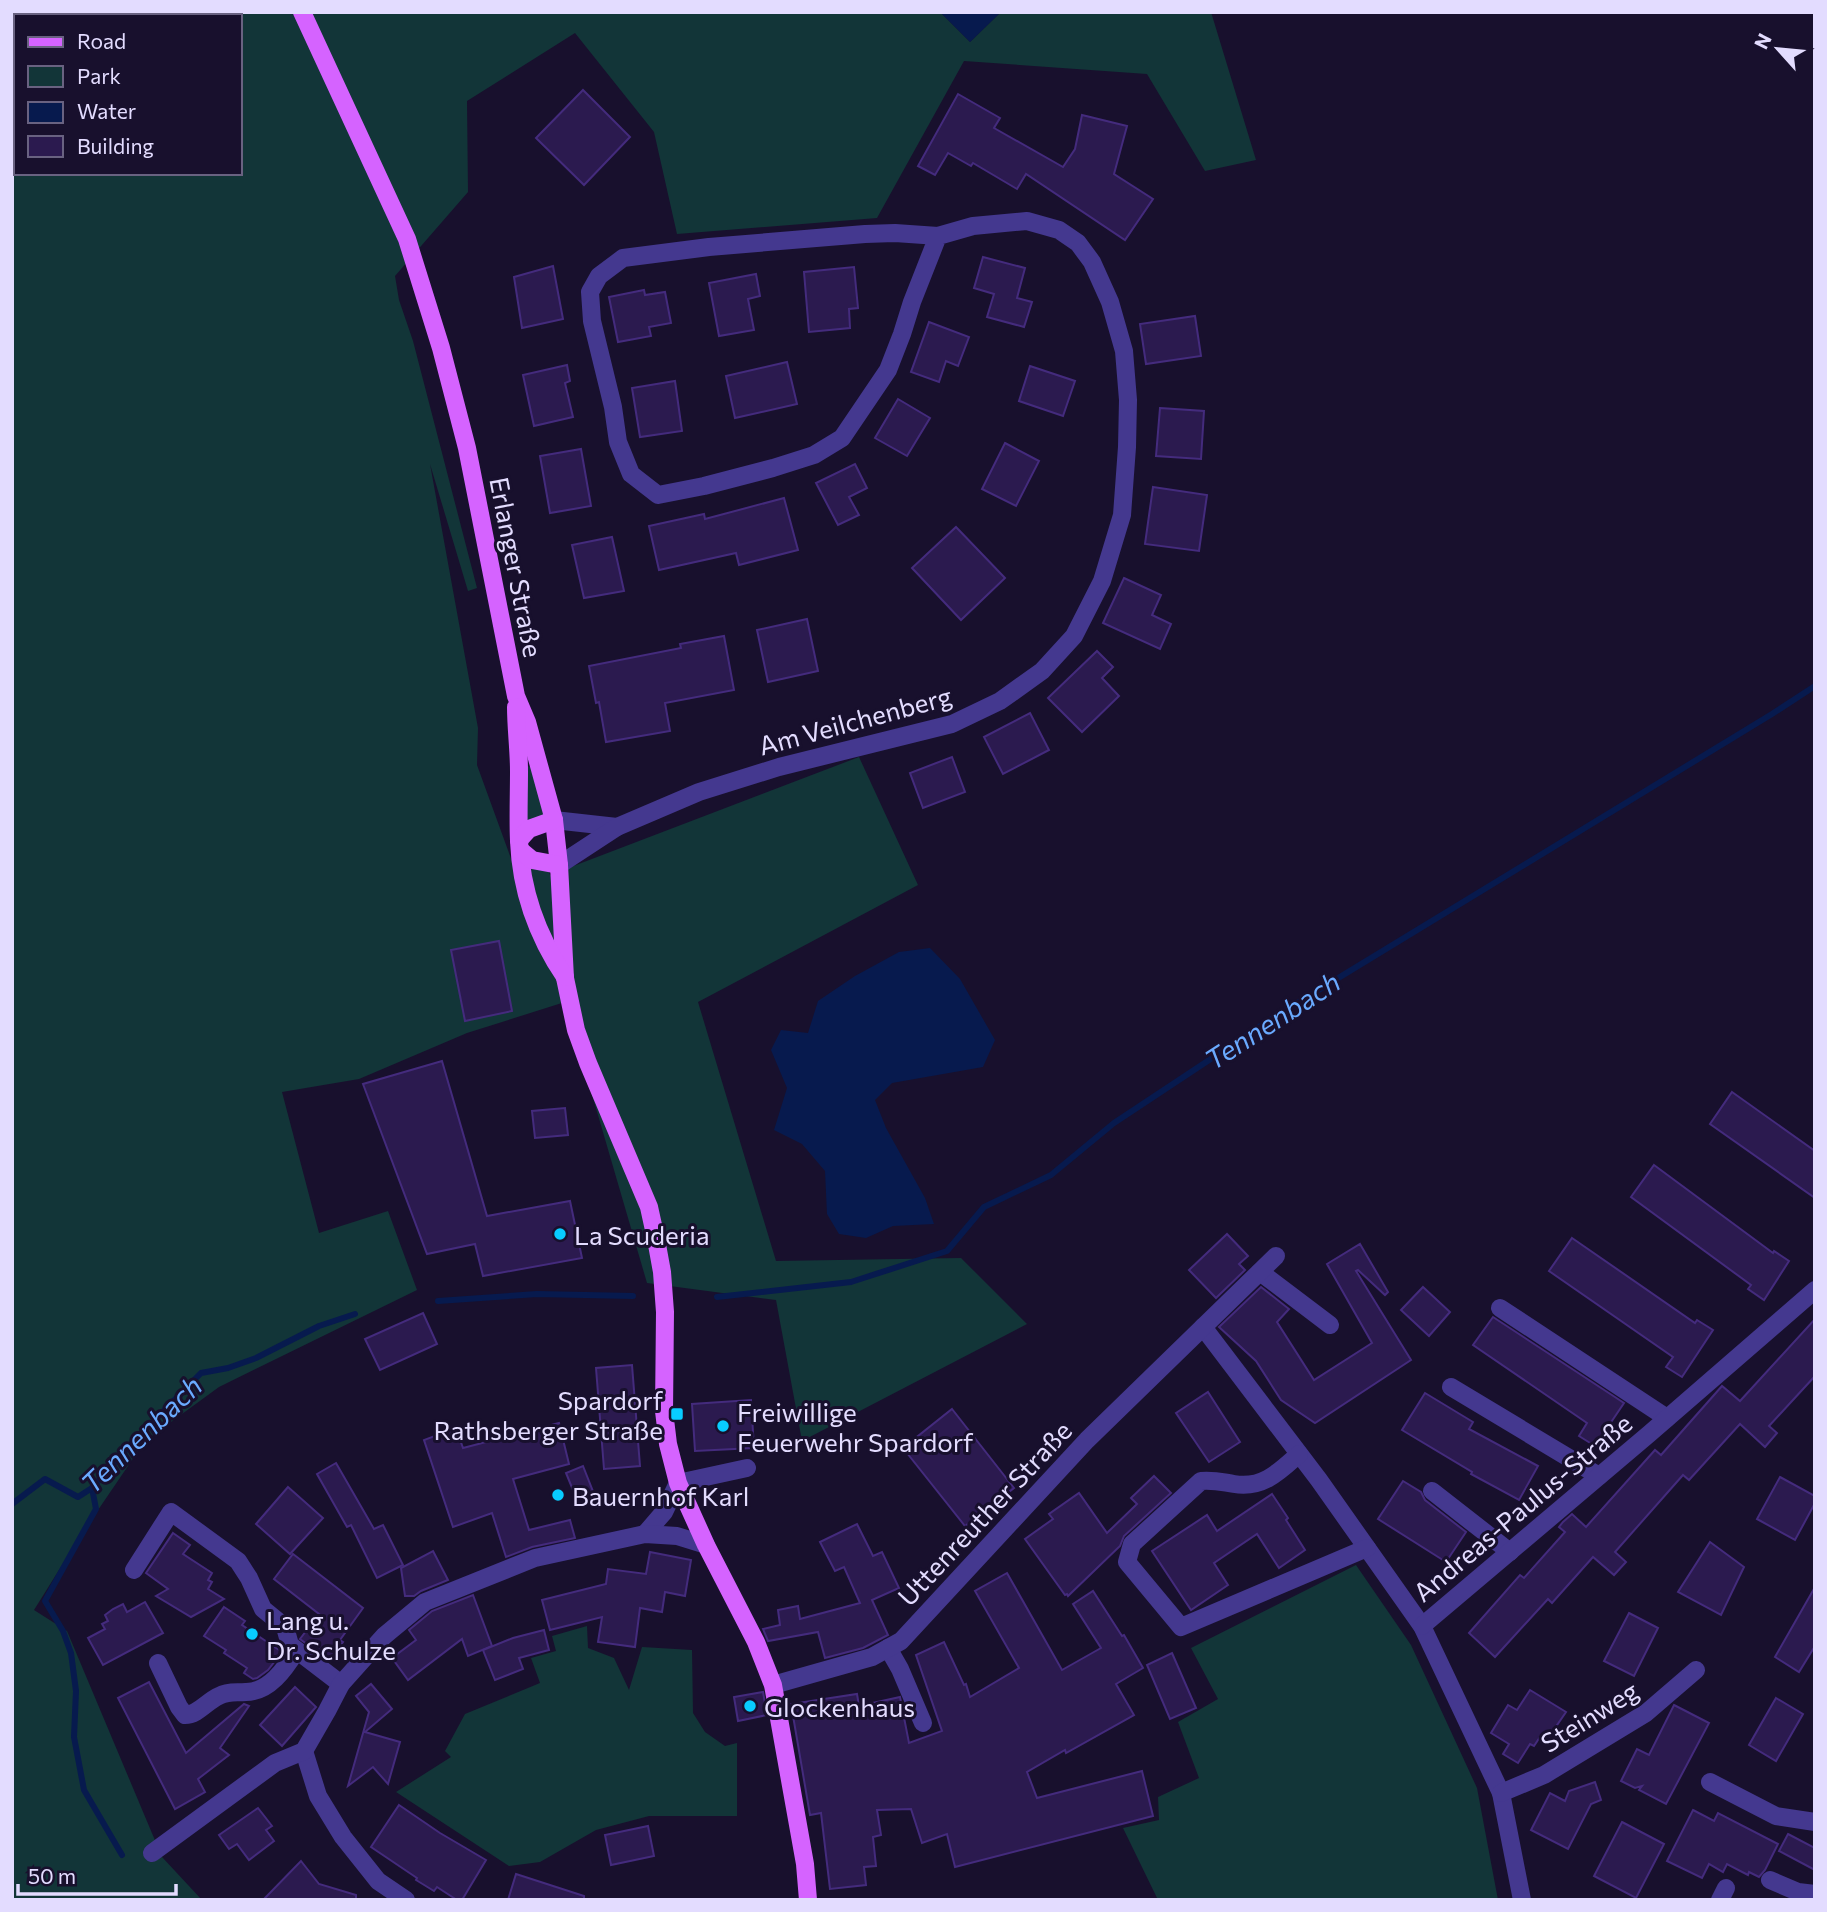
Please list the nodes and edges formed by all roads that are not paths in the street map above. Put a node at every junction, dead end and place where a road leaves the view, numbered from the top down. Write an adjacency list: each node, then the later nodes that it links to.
1 (302, 12): 3 (main road, Erlanger Straße)
2 (938, 236): 2 (street, Am Veilchenberg); 5 (street, Am Veilchenberg)
3 (516, 696): 4 (main road); 6 (main road)
4 (554, 820): 5 (street, Am Veilchenberg); 6 (main road); 7 (main road)
5 (617, 827): 7 (street, Am Veilchenberg)
6 (519, 845): 7 (main road); 8 (main road)
7 (559, 865): 8 (main road)
8 (565, 978): 20 (main road)
9 (1276, 1255): 10 (street, Uttenreuther Straße)
10 (1260, 1272): 13 (street); 14 (street, Uttenreuther Straße)
11 (1815, 1290): 16 (street, Andreas-Paulus-Straße)
12 (1500, 1308): 16 (street)
13 (1330, 1325)
14 (1203, 1328): 17 (street); 28 (street, Uttenreuther Straße)
15 (1451, 1387): 19 (street)
16 (1667, 1418): 19 (street, Andreas-Paulus-Straße)
17 (1299, 1454): 24 (street); 24 (street)
18 (747, 1468): 20 (street)
19 (1599, 1476): 25 (street, Andreas-Paulus-Straße)
20 (678, 1483): 22 (street); 23 (main road)
21 (1432, 1491): 25 (street)
22 (645, 1534): 23 (street); 32 (street)
23 (706, 1545): 33 (main road)
24 (1367, 1548): 27 (street)
25 (1510, 1552): 27 (street, Andreas-Paulus-Straße)
26 (134, 1570): 29 (street)
27 (1422, 1626): 37 (street, Andreas-Paulus-Straße)
28 (888, 1648): 33 (street, Uttenreuther Straße); 34 (street)
29 (296, 1651): 30 (street); 32 (street)
30 (158, 1663)
31 (1696, 1670): 37 (street, Steinweg)
32 (341, 1684): 35 (street)
33 (773, 1685): 43 (main road)
34 (923, 1723)
35 (304, 1751): 39 (street); 42 (street)
36 (1710, 1782): 38 (street)
37 (1501, 1793): 44 (street, Andreas-Paulus-Straße)
38 (1815, 1822)
39 (152, 1853)
40 (1770, 1880): 41 (street)
41 (1815, 1894)
42 (405, 1900)
43 (808, 1900)
44 (1522, 1900)

